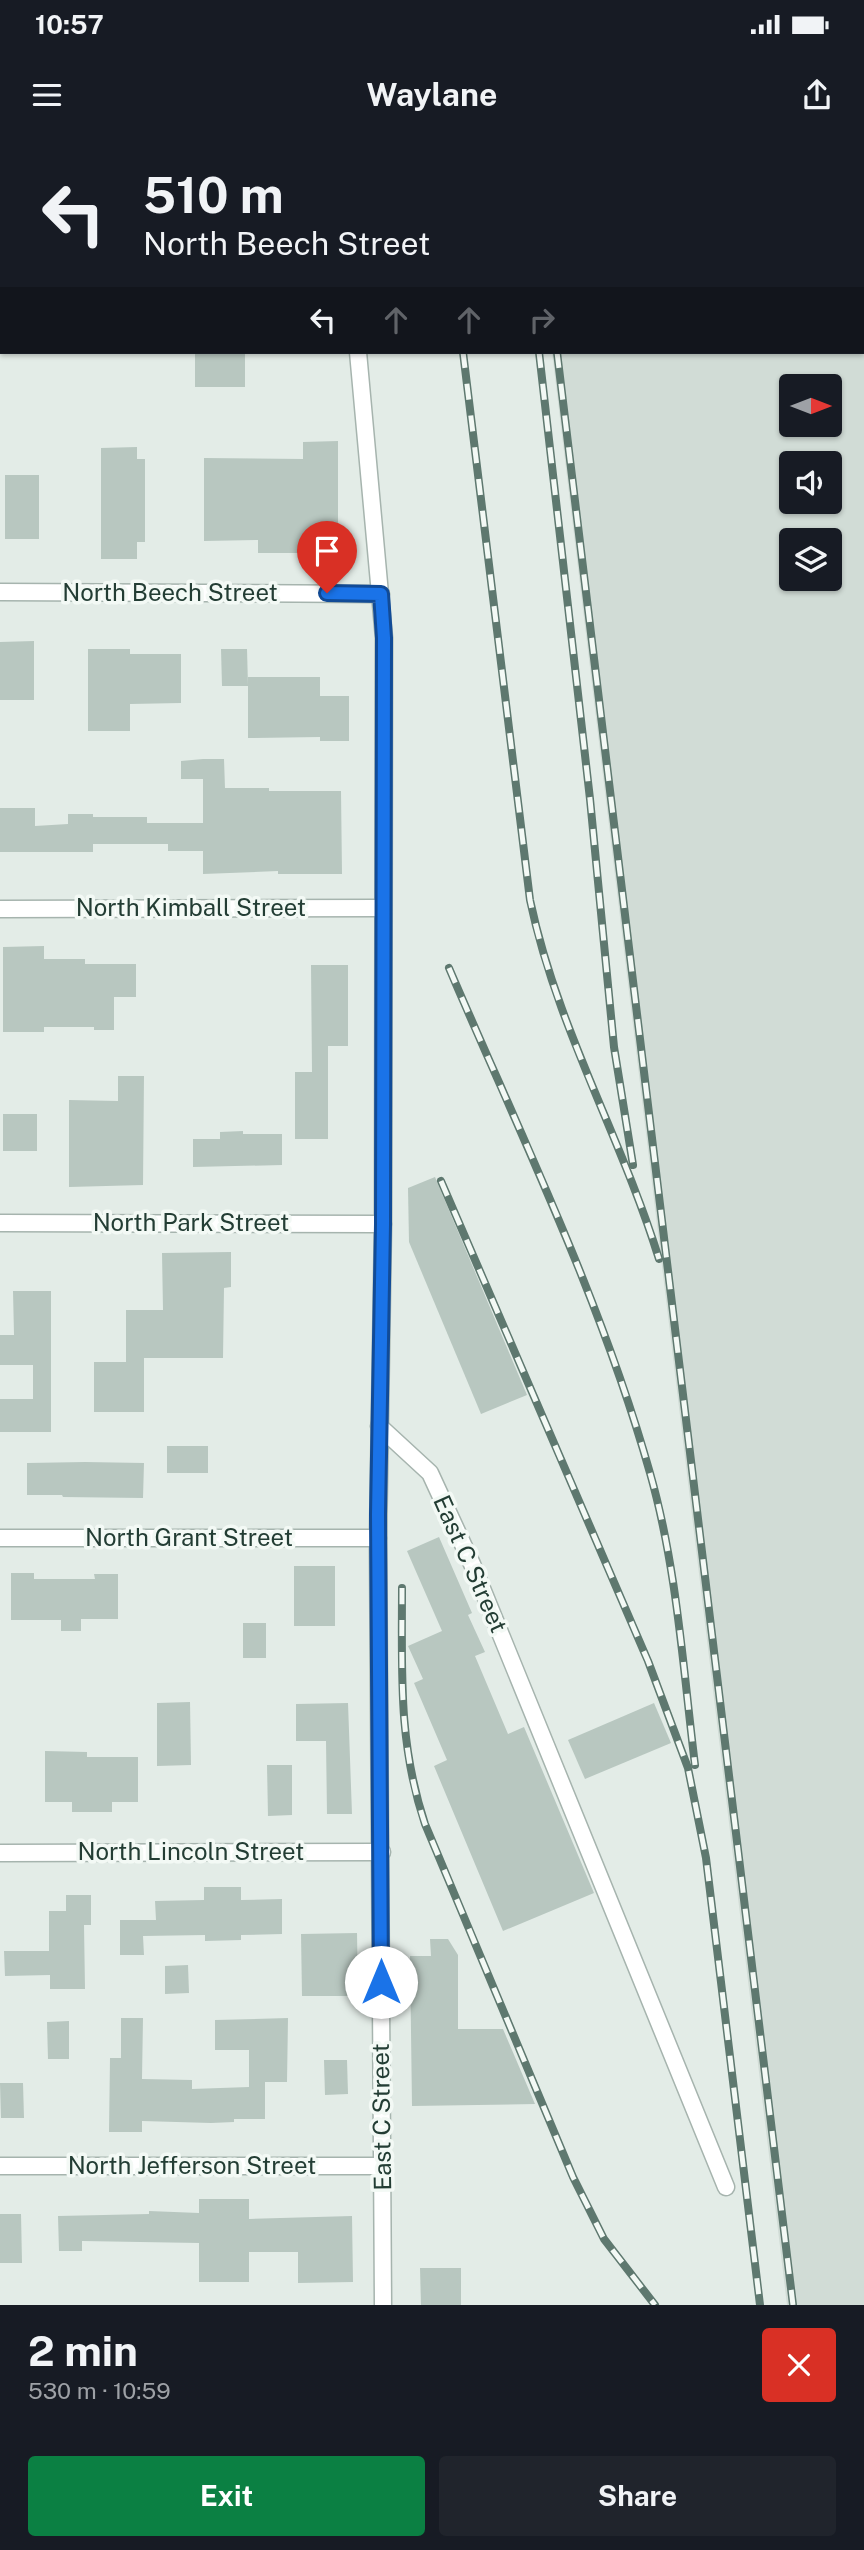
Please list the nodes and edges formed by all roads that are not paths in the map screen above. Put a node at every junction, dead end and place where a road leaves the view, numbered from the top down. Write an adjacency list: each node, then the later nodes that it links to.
1 (358, 354): 3 (street, East C Street)
2 (0, 592): 3 (street, North Beech Street)
3 (381, 594): 4 (street, East C Street)
4 (383, 908): 5 (street, North Kimball Street); 7 (street, East C Street)
5 (0, 909)
6 (0, 1223): 7 (street, North Park Street)
7 (383, 1224): 8 (street, East C Street)
8 (379, 1426): 10 (street, East C Street); 15 (street, East C Street)
9 (0, 1538): 10 (street, North Grant Street)
10 (378, 1538): 11 (street, East C Street)
11 (382, 1852): 12 (street, North Lincoln Street); 14 (street, East C Street)
12 (0, 1853)
13 (0, 2165): 14 (street, North Jefferson Street)
14 (383, 2166): 16 (street, East C Street)
15 (726, 2187)
16 (383, 2305)

